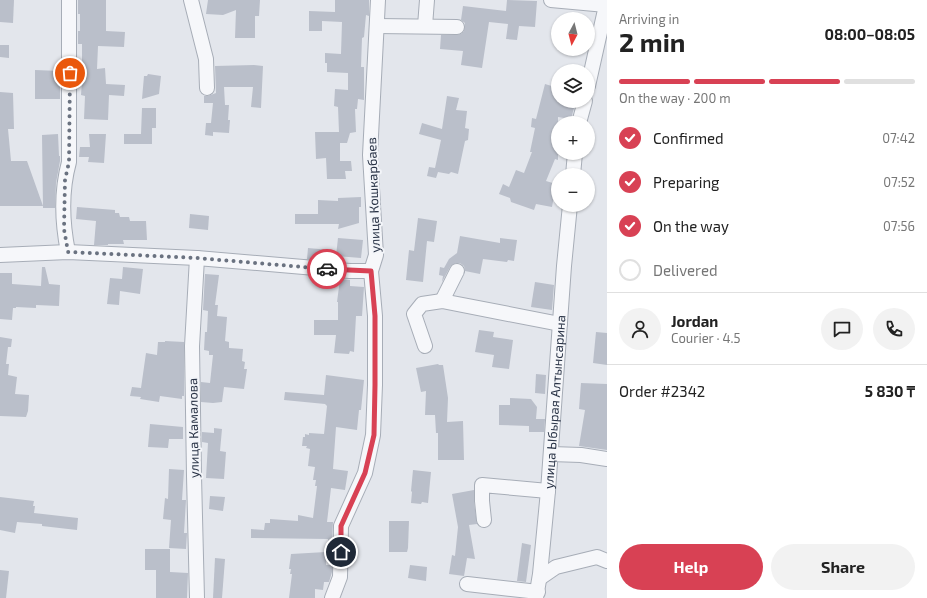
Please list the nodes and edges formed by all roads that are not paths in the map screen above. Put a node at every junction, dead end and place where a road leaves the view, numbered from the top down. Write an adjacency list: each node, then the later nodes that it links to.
1 (69, 0): 13 (street)
2 (191, 0): 11 (street)
3 (378, 0): 7 (street, улица Кошкарбаев)
4 (427, 0): 8 (street)
5 (551, 0): 6 (street)
6 (606, 3): 10 (street)
7 (377, 26): 8 (street); 16 (street, улица Кошкарбаев)
8 (425, 26): 9 (street)
9 (457, 27)
10 (593, 64)
11 (207, 88)
12 (569, 212): 19 (street, улица Ыбырая Алтынсарина)
13 (68, 252): 14 (street); 15 (street)
14 (0, 255)
15 (197, 258): 16 (street); 28 (street, улица Камалова)
16 (371, 271): 29 (street, улица Кошкарбаев)
17 (457, 271): 18 (street)
18 (442, 301): 19 (street); 20 (street)
19 (560, 324): 21 (street, улица Ыбырая Алтынсарина)
20 (425, 346)
21 (551, 454): 22 (street); 23 (street, улица Ыбырая Алтынсарина)
22 (607, 459)
23 (548, 491): 24 (street); 27 (street, улица Ыбырая Алтынсарина)
24 (484, 520)
25 (607, 561): 27 (street)
26 (467, 584): 27 (street)
27 (538, 589)
28 (197, 598)
29 (332, 598)

